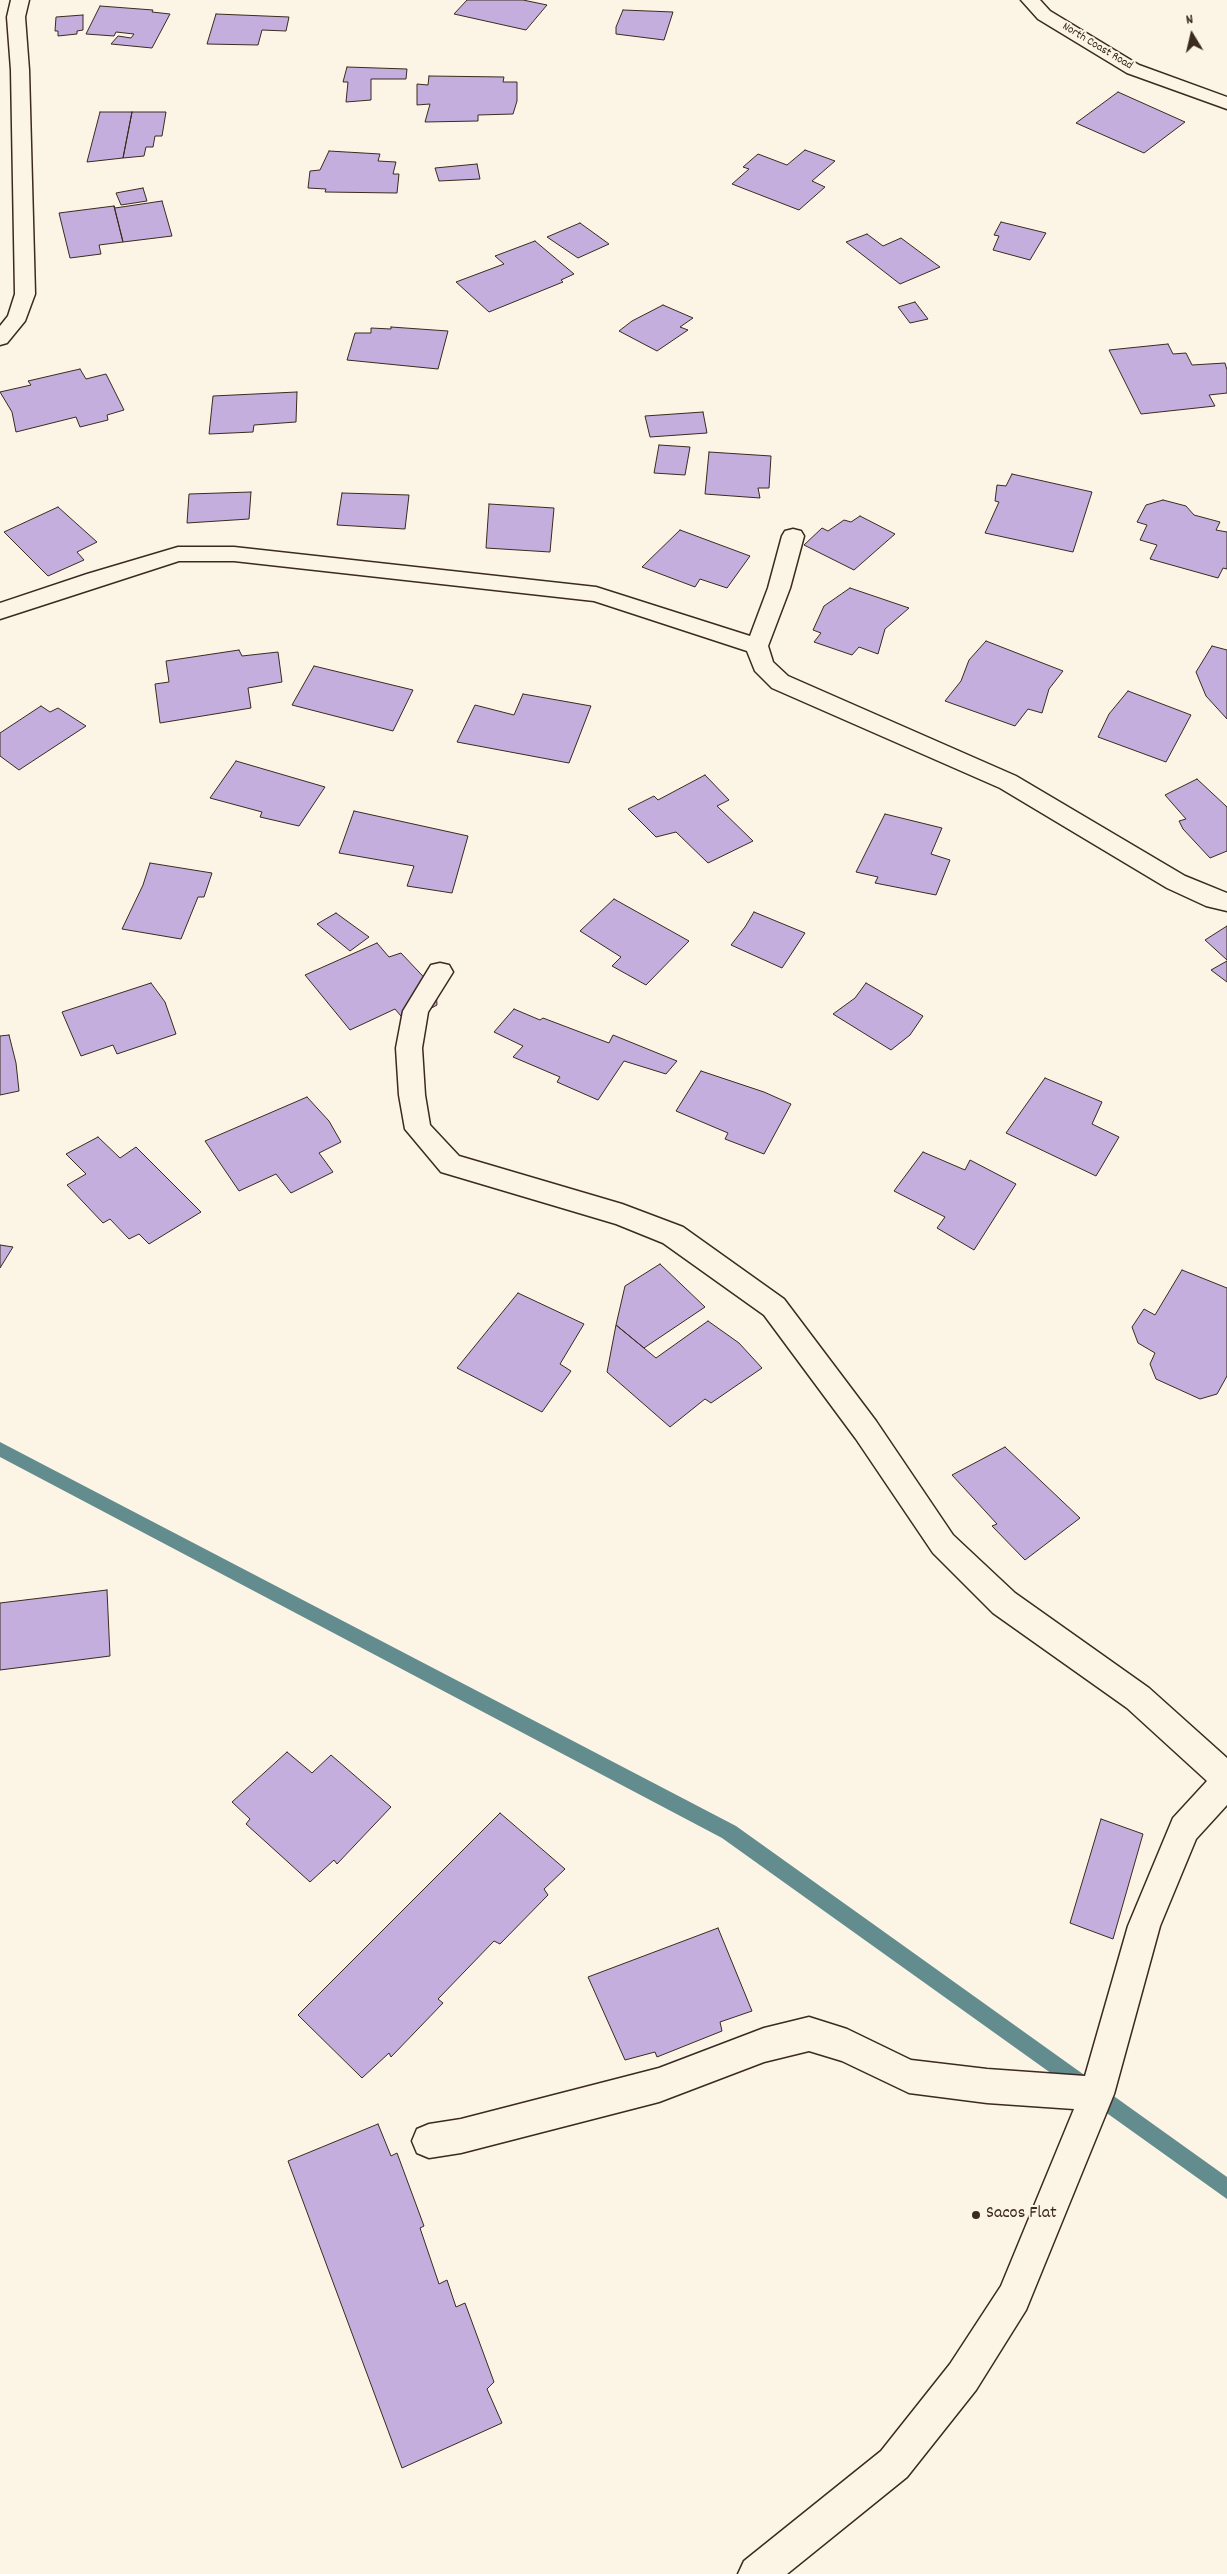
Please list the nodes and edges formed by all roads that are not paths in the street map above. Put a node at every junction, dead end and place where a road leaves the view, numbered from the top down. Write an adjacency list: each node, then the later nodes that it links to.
1 (20, 0): 4 (street)
2 (1030, 0): 3 (street, North Coast Road)
3 (1227, 104)
4 (0, 339)
5 (794, 536): 7 (street)
6 (0, 611): 7 (street)
7 (757, 646): 8 (street)
8 (1227, 902)
9 (440, 972): 10 (street)
10 (1227, 1778)
11 (1227, 1782): 12 (street)
12 (1097, 2094): 13 (street); 14 (street)
13 (429, 2140)
14 (759, 2574)

